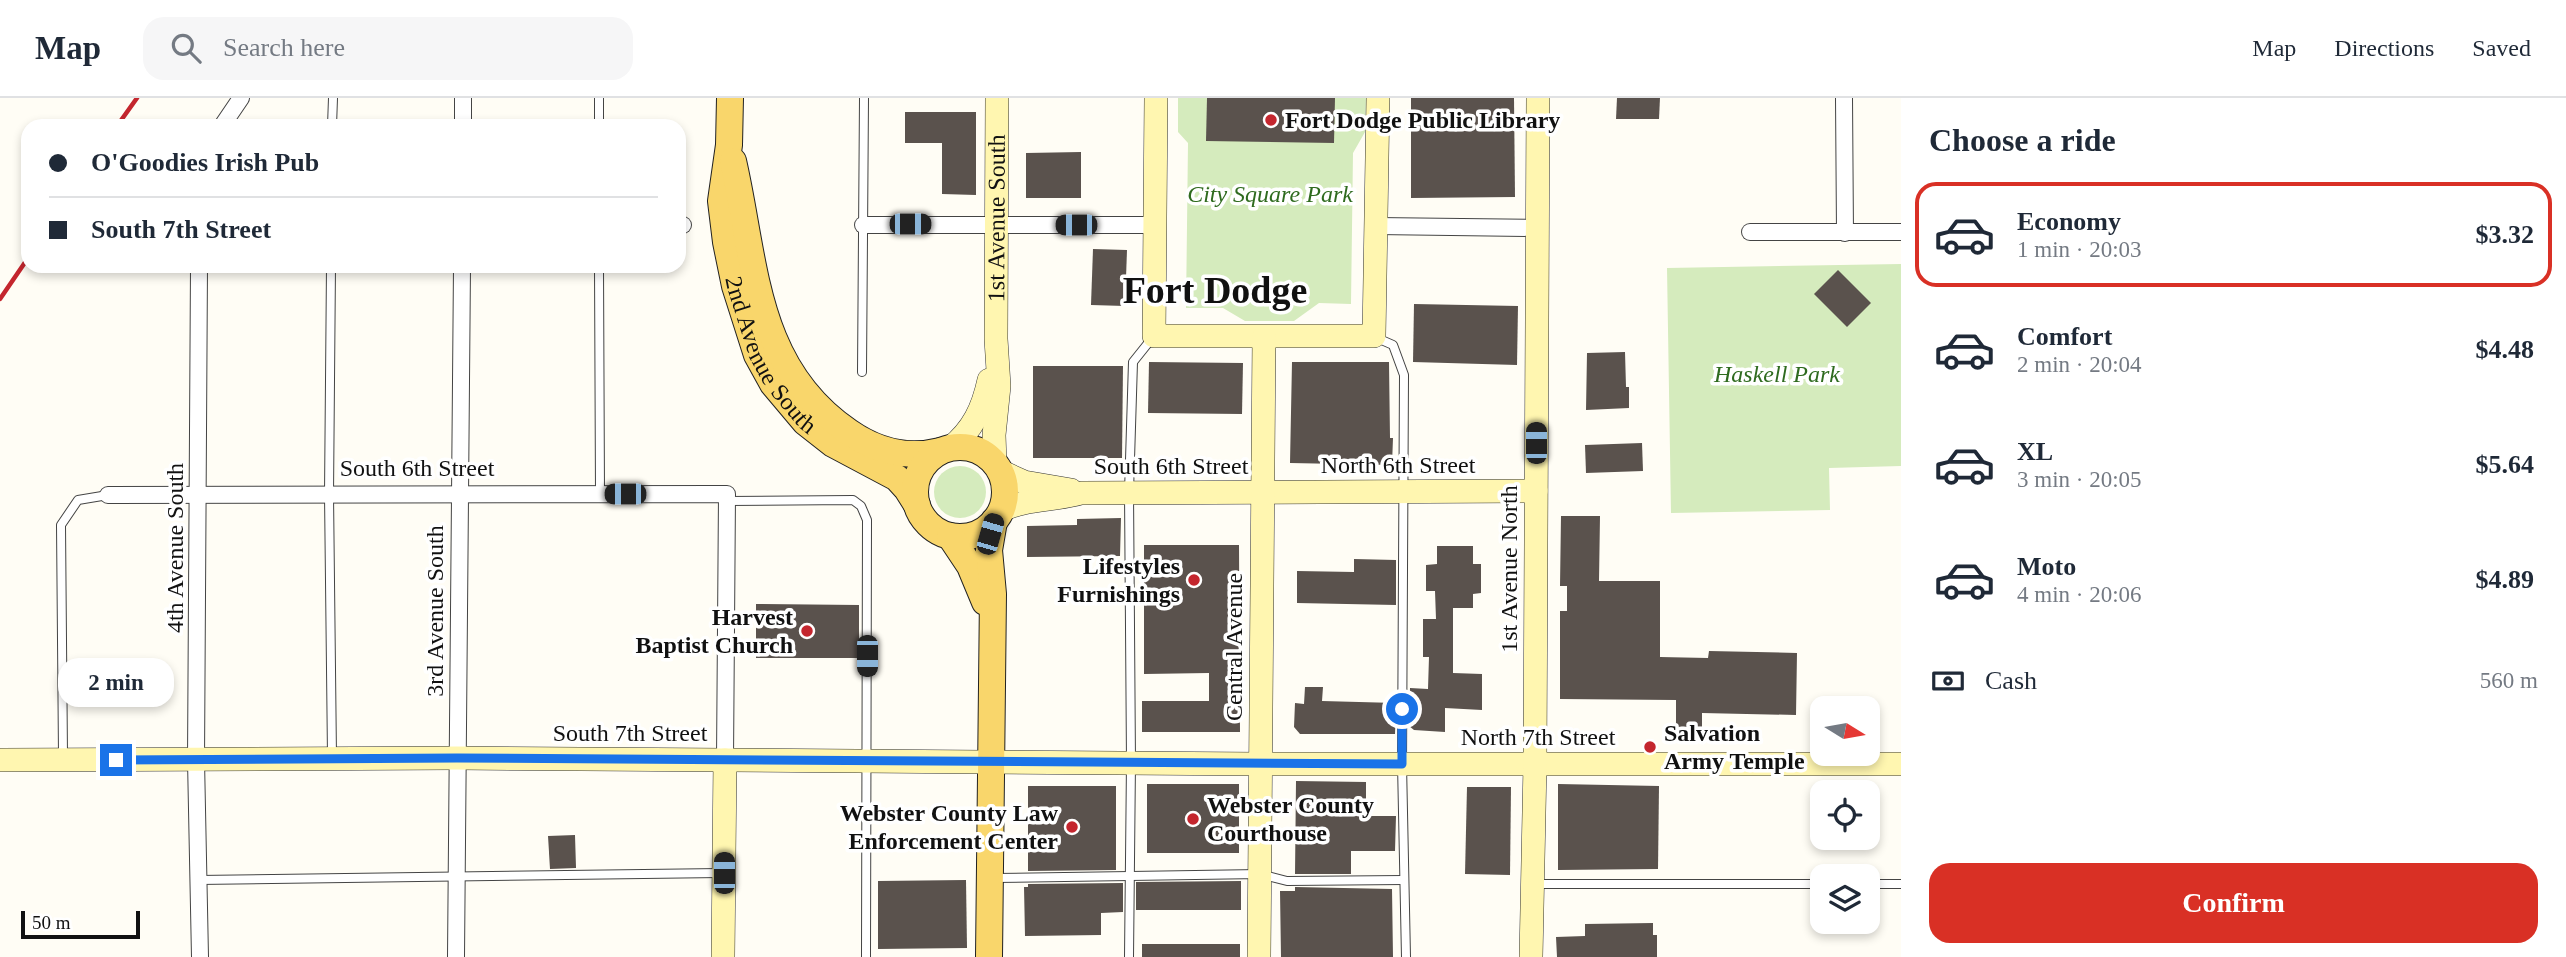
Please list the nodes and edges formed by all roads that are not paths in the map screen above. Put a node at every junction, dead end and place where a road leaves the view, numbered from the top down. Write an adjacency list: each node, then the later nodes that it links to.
1 (241, 98): 12 (street)
2 (333, 98): 13 (lane)
3 (463, 98): 14 (street)
4 (599, 98): 15 (lane)
5 (730, 98): 16 (main road, 2nd Avenue South)
6 (864, 98): 18 (lane)
7 (997, 98): 17 (main road, 1st Avenue South)
8 (1156, 98): 19 (main road)
9 (1378, 98): 20 (main road)
10 (1538, 98): 21 (main road, 1st Avenue North)
11 (1844, 98): 24 (street)
12 (227, 119)
13 (332, 119)
14 (463, 119)
15 (599, 119)
16 (729, 145): 34 (main road, 2nd Avenue South); 47 (main road, 2nd Avenue South)
17 (997, 224): 18 (street); 19 (street); 32 (main road, 1st Avenue South)
18 (863, 225): 33 (lane)
19 (1155, 225): 29 (main road)
20 (1376, 226): 21 (street); 31 (main road)
21 (1536, 229): 36 (main road, 1st Avenue North)
22 (1750, 232): 24 (street)
23 (1901, 232): 24 (street)
24 (1845, 233)
25 (199, 273): 45 (street, 4th Avenue South)
26 (331, 273): 41 (lane)
27 (463, 273): 42 (street, 3rd Avenue South)
28 (599, 273): 43 (lane)
29 (1154, 337): 30 (main road); 38 (lane)
30 (1264, 337): 31 (main road); 39 (main road, Central Avenue)
31 (1374, 337): 40 (lane)
32 (996, 339): 34 (main road, 1st Avenue South); 35 (main road, 1st Avenue South)
33 (862, 372)
34 (945, 449): 35 (main road); 47 (main road, 1st Avenue South)
35 (997, 467): 37 (main road, South 6th Street); 48 (main road, 1st Avenue South)
36 (1536, 491): 40 (main road, North 6th Street); 62 (main road, 1st Avenue North)
37 (1081, 492): 38 (main road, South 6th Street); 48 (main road, South 6th Street)
38 (1129, 492): 39 (main road, South 6th Street); 59 (lane)
39 (1262, 492): 40 (main road, North 6th Street); 60 (main road, Central Avenue)
40 (1404, 492): 61 (lane)
41 (329, 494): 42 (street, South 6th Street); 45 (street, South 6th Street); 52 (lane)
42 (459, 494): 43 (street, South 6th Street); 51 (street, 3rd Avenue South)
43 (600, 494): 46 (street, South 6th Street)
44 (107, 495): 45 (street, South 6th Street); 54 (lane)
45 (198, 495): 55 (street, 4th Avenue South)
46 (727, 497): 56 (street); 57 (lane)
47 (917, 506): 49 (main road, 1st Avenue South)
48 (997, 516): 49 (main road); 50 (main road, 1st Avenue South)
49 (950, 536): 50 (main road, 1st Avenue South)
50 (992, 627): 58 (main road, 1st Avenue South)
51 (457, 758): 52 (main road, South 7th Street); 56 (main road, South 7th Street); 67 (street, 3rd Avenue South)
52 (332, 759): 55 (main road, South 7th Street)
53 (0, 760): 54 (main road, South 7th Street)
54 (63, 760): 55 (main road, South 7th Street)
55 (196, 760): 69 (street, 4th Avenue South)
56 (725, 760): 57 (main road, South 7th Street); 64 (main road)
57 (866, 760): 58 (main road, South 7th Street); 78 (lane)
58 (992, 761): 59 (main road, South 7th Street); 68 (main road, 1st Avenue South)
59 (1131, 762): 60 (main road, South 7th Street); 65 (lane)
60 (1260, 764): 61 (main road, North 7th Street); 66 (main road, Central Avenue)
61 (1402, 764): 62 (main road, North 7th Street); 70 (lane)
62 (1535, 764): 63 (main road, North 7th Street); 71 (main road, 1st Avenue North)
63 (1901, 764)
64 (724, 873): 67 (lane); 77 (main road)
65 (1130, 874): 66 (lane); 68 (lane); 80 (lane)
66 (1260, 874): 70 (lane); 81 (main road, Central Avenue)
67 (456, 877): 69 (lane); 76 (street, 3rd Avenue South)
68 (991, 878): 79 (main road, 1st Avenue South)
69 (198, 880): 75 (street, 4th Avenue South)
70 (1404, 880): 82 (lane)
71 (1532, 884): 72 (lane); 83 (main road, 1st Avenue North)
72 (1810, 884)
73 (1880, 884): 74 (lane)
74 (1901, 884)
75 (200, 957)
76 (456, 957)
77 (723, 957)
78 (866, 957)
79 (989, 957)
80 (1129, 957)
81 (1259, 957)
82 (1406, 957)
83 (1531, 957)

